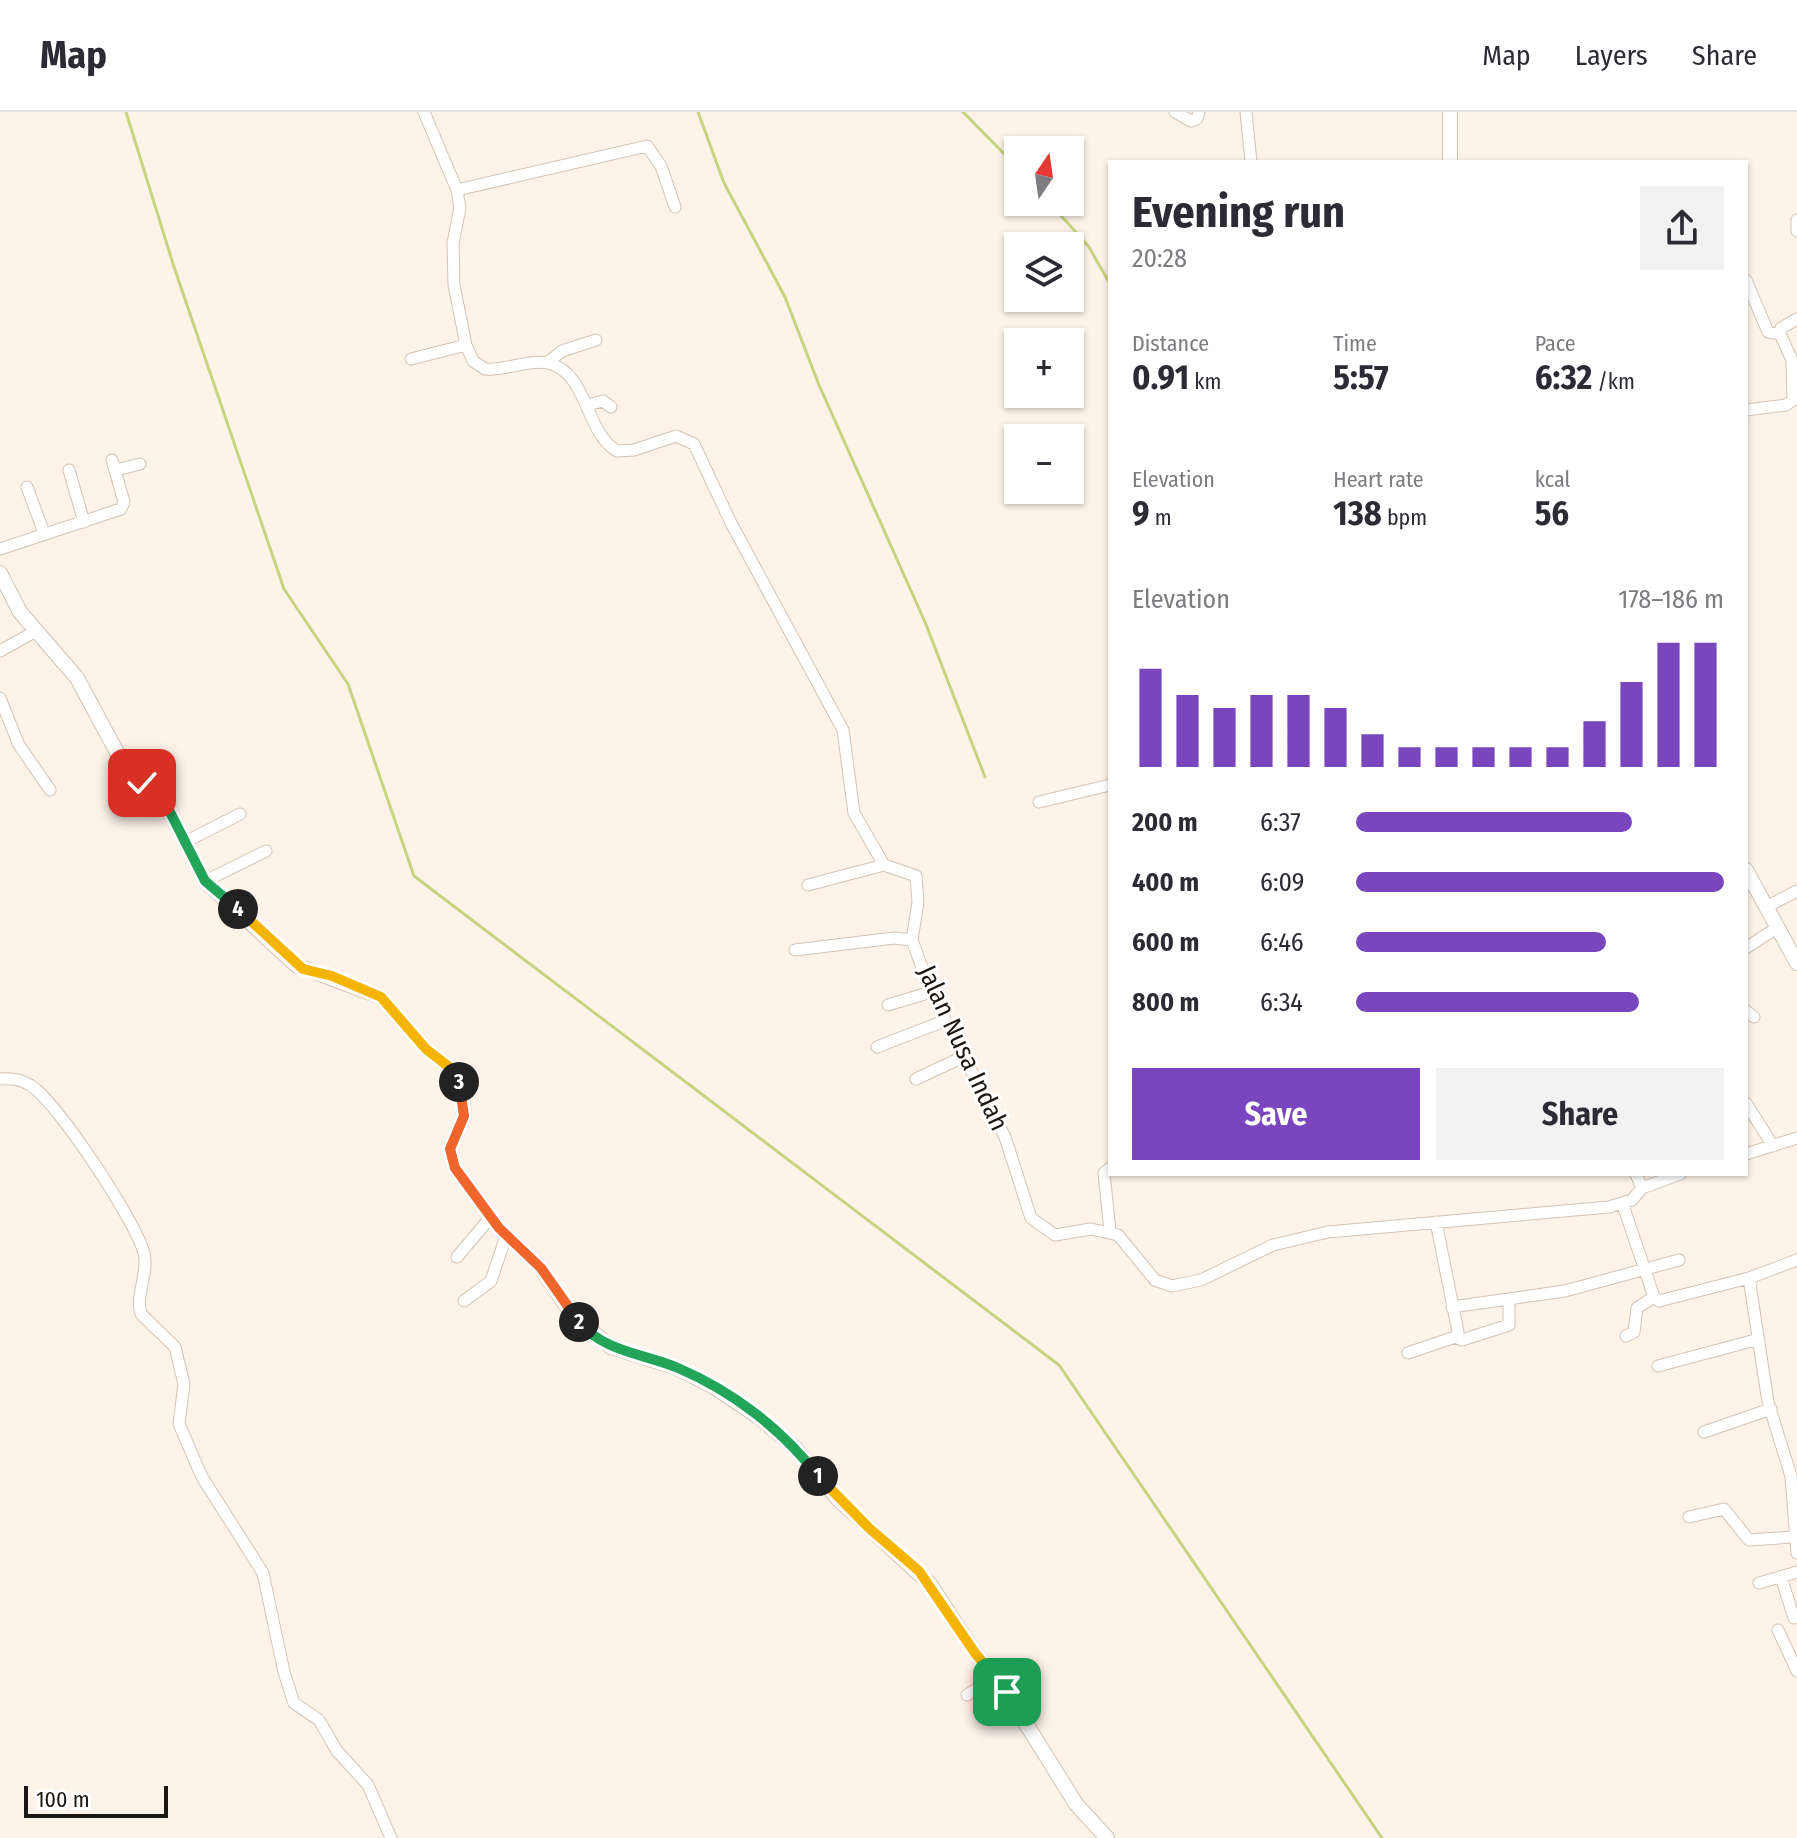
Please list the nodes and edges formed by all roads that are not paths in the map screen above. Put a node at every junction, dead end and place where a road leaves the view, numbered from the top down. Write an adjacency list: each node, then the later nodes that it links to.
1 (424, 112): 8 (street)
2 (1175, 112): 3 (street)
3 (1199, 112)
4 (1246, 112): 6 (street)
5 (1450, 112): 7 (street)
6 (1251, 160)
7 (1450, 160)
8 (457, 190): 9 (street); 16 (street)
9 (675, 207)
10 (1797, 220): 11 (street)
11 (1797, 231)
12 (1748, 285): 14 (street)
13 (1797, 319): 14 (street)
14 (1780, 334): 21 (street)
15 (596, 340): 18 (street)
16 (466, 345): 17 (street); 18 (street)
17 (411, 359)
18 (547, 363): 19 (street)
19 (587, 405): 20 (street); 38 (street)
20 (611, 407)
21 (1748, 410)
22 (140, 464): 25 (street)
23 (69, 470): 25 (street)
24 (27, 487): 26 (street)
25 (84, 522): 26 (street)
26 (44, 533): 27 (street)
27 (0, 549)
28 (0, 573): 29 (street)
29 (36, 631): 30 (street); 36 (street)
30 (0, 651)
31 (0, 698): 33 (street)
32 (1108, 785): 34 (street)
33 (50, 790)
34 (1039, 802)
35 (240, 814): 36 (street)
36 (185, 842): 40 (street)
37 (266, 851): 40 (street)
38 (884, 865): 41 (street); 45 (street, Jalan Nusa Indah)
39 (1748, 873): 43 (street)
40 (205, 881): 65 (street)
41 (808, 885)
42 (1797, 891): 43 (street)
43 (1768, 906): 44 (street)
44 (1778, 927): 46 (street); 48 (street)
45 (912, 940): 47 (street); 49 (street, Jalan Nusa Indah)
46 (1748, 947)
47 (795, 950)
48 (1797, 963)
49 (931, 992): 50 (street); 51 (street, Jalan Nusa Indah)
50 (888, 1005)
51 (944, 1021): 52 (street); 53 (street, Jalan Nusa Indah)
52 (877, 1047)
53 (963, 1057): 55 (street); 67 (street, Jalan Nusa Indah)
54 (0, 1079): 97 (street)
55 (916, 1079)
56 (1748, 1106): 58 (street)
57 (1797, 1138): 58 (street)
58 (1773, 1146): 59 (street)
59 (1748, 1153)
60 (1108, 1170): 67 (street)
61 (1637, 1176): 63 (street)
62 (1675, 1176): 63 (street)
63 (1642, 1188): 64 (street)
64 (1623, 1205): 66 (street); 72 (street)
65 (490, 1218): 68 (street); 69 (street)
66 (1436, 1222): 67 (street); 77 (street)
67 (1110, 1231)
68 (506, 1236): 76 (street); 95 (street)
69 (457, 1257)
70 (1679, 1260): 72 (street)
71 (1797, 1260): 73 (street)
72 (1645, 1271): 74 (street); 75 (street)
73 (1749, 1278): 74 (street); 80 (street)
74 (1654, 1297): 78 (street)
75 (1509, 1299): 77 (street); 79 (street)
76 (464, 1301)
77 (1452, 1307): 79 (street)
78 (1626, 1336)
79 (1455, 1337): 81 (street)
80 (1759, 1339): 82 (street); 83 (street)
81 (1408, 1353)
82 (1658, 1366)
83 (1771, 1409): 84 (street); 85 (street)
84 (1704, 1432)
85 (1795, 1483): 87 (street)
86 (1689, 1517): 87 (street)
87 (1793, 1537): 88 (street)
88 (1797, 1553)
89 (1797, 1572): 90 (street)
90 (1781, 1577): 91 (street); 92 (street)
91 (1759, 1583)
92 (1794, 1618)
93 (1778, 1630): 94 (street)
94 (1797, 1671)
95 (996, 1677): 96 (street); 98 (street)
96 (967, 1695)
97 (391, 1838)
98 (1107, 1838)

